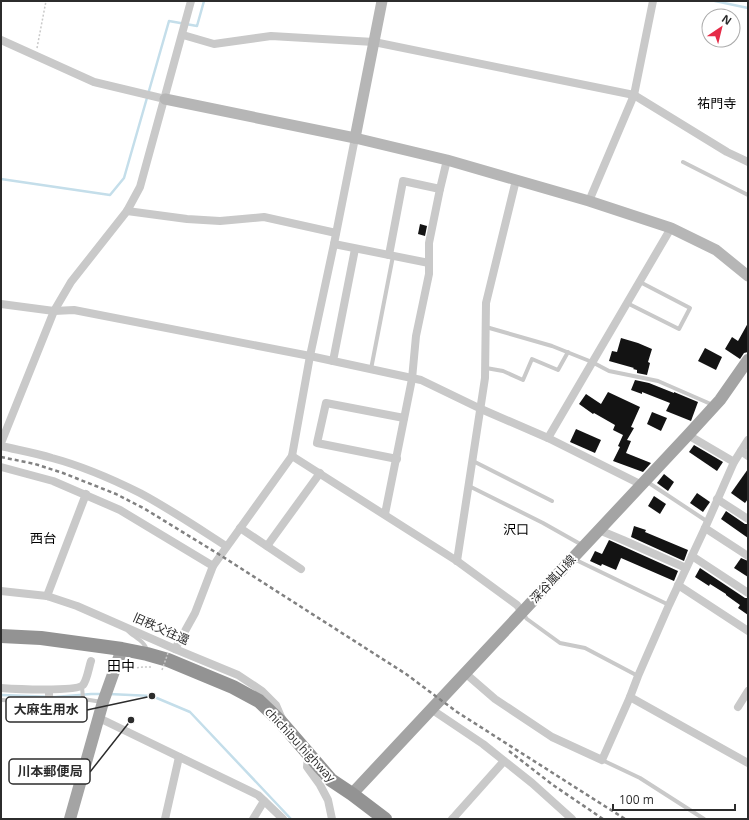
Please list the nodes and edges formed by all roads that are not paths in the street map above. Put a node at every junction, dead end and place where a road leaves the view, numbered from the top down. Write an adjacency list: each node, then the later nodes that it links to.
1 (191, 1): 4 (street)
2 (382, 1): 6 (street)
3 (653, 1): 7 (street)
4 (183, 35): 6 (street); 8 (street)
5 (1, 40): 8 (street)
6 (374, 42): 7 (street); 9 (street)
7 (634, 95): 12 (street); 16 (street)
8 (165, 99): 9 (street); 17 (street)
9 (355, 138): 10 (street); 19 (street)
10 (447, 160): 13 (street); 14 (street)
11 (683, 162): 15 (lane)
12 (748, 162)
13 (516, 180): 16 (street); 29 (street)
14 (440, 189): 22 (street); 23 (street)
15 (748, 195)
16 (589, 201): 18 (street)
17 (127, 211): 19 (street); 28 (street)
18 (671, 228): 24 (street); 25 (street)
19 (336, 233): 20 (street)
20 (334, 244): 21 (street); 31 (street)
21 (355, 248): 22 (street); 33 (street)
22 (391, 256): 23 (street); 36 (lane)
23 (429, 264): 37 (street)
24 (748, 276)
25 (639, 282): 26 (street); 26 (lane)
26 (627, 303): 34 (street)
27 (1, 304): 28 (street)
28 (54, 311): 31 (street); 44 (street)
29 (486, 327): 30 (lane); 35 (street)
30 (568, 352): 34 (lane); 35 (lane)
31 (310, 356): 33 (street); 46 (street)
32 (748, 360): 38 (main road, 深谷嵐山線)
33 (333, 361): 36 (street)
34 (592, 362): 38 (lane); 42 (street)
35 (486, 368): 39 (street)
36 (371, 370): 37 (street)
37 (412, 379): 39 (street); 40 (street)
38 (714, 406): 41 (main road, 深谷嵐山線)
39 (480, 409): 42 (street); 49 (street)
40 (404, 418): 48 (street); 48 (street)
41 (688, 435): 50 (street); 53 (main road, 深谷嵐山線)
42 (548, 438): 53 (street)
43 (748, 440): 45 (street)
44 (1, 445): 63 (street)
45 (741, 451): 47 (street); 50 (street)
46 (292, 456): 52 (street); 61 (street)
47 (748, 456)
48 (396, 459): 58 (street)
49 (473, 461): 54 (street); 57 (lane)
50 (734, 462): 56 (street)
51 (1, 467): 55 (street)
52 (320, 473): 58 (street); 64 (street)
53 (644, 483): 60 (lane); 62 (main road, 深谷嵐山線)
54 (469, 486): 65 (lane); 69 (street)
55 (86, 494): 70 (street); 76 (street)
56 (717, 499): 59 (street); 60 (street)
57 (552, 501)
58 (385, 514): 69 (street)
59 (748, 519)
60 (707, 525): 66 (street); 67 (street)
61 (240, 528): 63 (street); 64 (street)
62 (599, 530): 65 (main road, 深谷嵐山線); 71 (street)
63 (226, 546): 70 (street)
64 (267, 546): 72 (street)
65 (584, 546): 68 (main road, 深谷嵐山線)
66 (692, 556): 71 (street); 75 (street)
67 (748, 556)
68 (572, 558): 77 (lane); 78 (main road, 深谷嵐山線)
69 (457, 561): 78 (street)
70 (212, 566): 83 (street)
71 (686, 568): 73 (street)
72 (301, 569)
73 (678, 585): 77 (street); 80 (street)
74 (1, 591): 76 (street, 旧秩父往還)
75 (748, 593)
76 (47, 596): 79 (street, 旧秩父往還)
77 (669, 604): 87 (street)
78 (522, 612): 86 (main road, 深谷嵐山線); 87 (lane)
79 (122, 625): 83 (street, 旧秩父往還); 84 (lane)
80 (748, 630)
81 (1, 636): 82 (highway, chichibu highway)
82 (122, 649): 84 (highway, chichibu highway); 95 (main road)
83 (172, 651): 99 (street, 旧秩父往還)
84 (147, 654): 99 (highway, chichibu highway)
85 (91, 661): 89 (street)
86 (465, 673): 97 (main road, 深谷嵐山線); 102 (street)
87 (638, 676): 93 (street)
88 (1, 688): 91 (street)
89 (82, 688): 91 (street); 92 (lane)
90 (748, 691): 96 (street)
91 (49, 696): 92 (lane); 94 (lane)
92 (83, 697): 95 (lane)
93 (630, 697): 102 (street); 104 (street)
94 (1, 700)
95 (103, 702): 98 (main road)
96 (738, 707)
97 (431, 709): 103 (street); 105 (main road, 深谷嵐山線)
98 (99, 718): 101 (street); 107 (main road)
99 (287, 730): 100 (highway, chichibu highway)
100 (308, 755): 105 (highway, chichibu highway); 111 (street)
101 (179, 758): 106 (street); 108 (street)
102 (602, 760): 115 (lane)
103 (504, 761): 113 (street); 114 (street)
104 (748, 762)
105 (352, 794): 112 (highway, chichibu highway)
106 (264, 801): 109 (street); 110 (street)
107 (70, 819)
108 (164, 819)
109 (254, 819)
110 (283, 819)
111 (332, 819)
112 (385, 819)
113 (452, 819)
114 (572, 819)
115 (704, 819)

